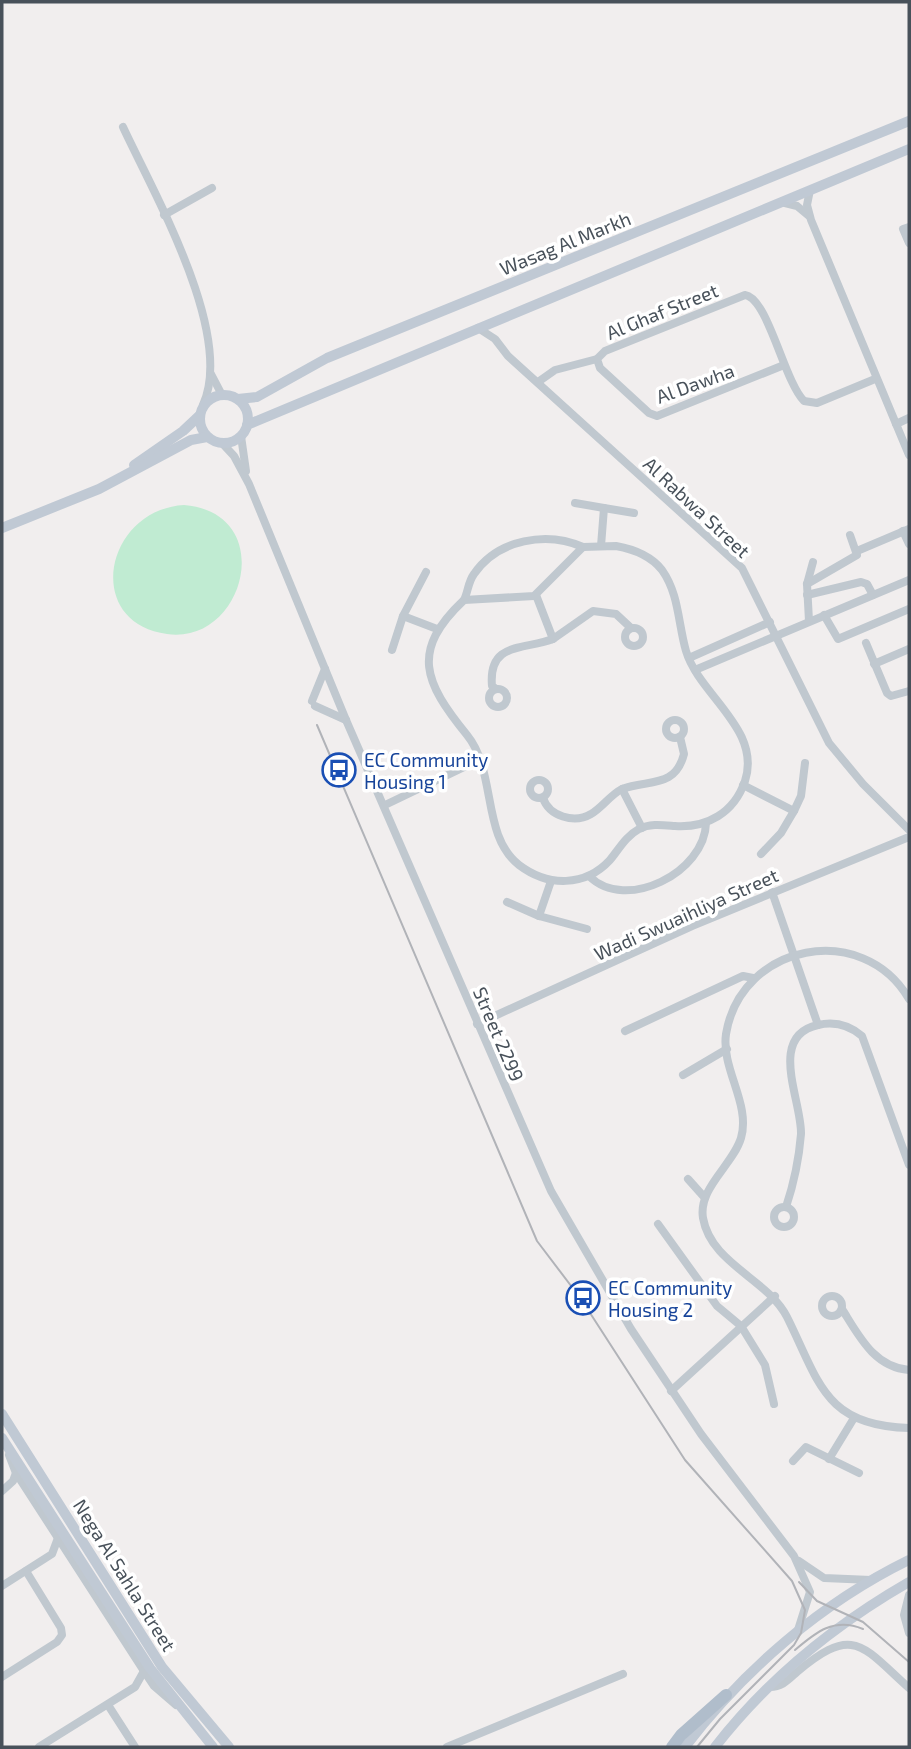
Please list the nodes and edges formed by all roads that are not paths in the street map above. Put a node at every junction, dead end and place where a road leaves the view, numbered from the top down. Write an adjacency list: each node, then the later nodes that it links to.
1 (909, 121): 20 (street, Wasag Al Markh)
2 (122, 127): 7 (street)
3 (909, 149): 5 (street)
4 (212, 188): 7 (street)
5 (810, 190): 6 (street); 8 (street)
6 (780, 202): 8 (street); 11 (street)
7 (164, 215): 16 (street)
8 (809, 216): 17 (street)
9 (909, 227): 10 (street)
10 (909, 243)
11 (494, 321): 12 (street); 13 (street)
12 (477, 328): 13 (street, Al Rabwa Street); 24 (street)
13 (495, 339): 18 (street, Al Rabwa Street)
14 (598, 356): 15 (street, Al Dawha); 15 (street, Al Ghaf Street); 18 (street)
15 (784, 365): 17 (street, Al Ghaf Street)
16 (211, 374): 19 (street); 21 (street)
17 (875, 379): 23 (street)
18 (538, 382): 53 (street, Al Rabwa Street)
19 (222, 394): 20 (street); 21 (street)
20 (238, 399): 24 (street)
21 (201, 410): 26 (street); 30 (street)
22 (909, 418): 23 (street)
23 (896, 424): 28 (street)
24 (247, 425): 25 (street)
25 (241, 436): 27 (street); 29 (street, Street 2299)
26 (207, 437): 27 (street); 30 (street)
27 (222, 443): 29 (street, Street 2299)
28 (909, 455)
29 (249, 484): 65 (street, Street 2299)
30 (83, 494): 34 (street)
31 (575, 503): 32 (street)
32 (604, 508): 33 (street); 38 (street)
33 (634, 513)
34 (2, 528)
35 (906, 530): 37 (street); 40 (street)
36 (850, 536): 40 (street)
37 (909, 544)
38 (601, 546): 39 (street); 63 (street)
39 (583, 547): 46 (street); 48 (street)
40 (857, 551): 44 (street)
41 (813, 562): 44 (street)
42 (426, 572): 51 (street)
43 (909, 580): 45 (street)
44 (807, 584): 47 (street)
45 (873, 595): 47 (street); 50 (street)
46 (536, 596): 48 (street); 58 (street)
47 (807, 596): 52 (street)
48 (464, 600): 55 (street)
49 (909, 609): 50 (street)
50 (824, 615): 52 (street)
51 (403, 616): 55 (street); 62 (street)
52 (809, 621): 57 (street)
53 (769, 622): 56 (street); 57 (street, Al Rabwa Street)
54 (631, 628): 58 (street)
55 (438, 629): 71 (street)
56 (744, 634): 60 (street); 63 (street)
57 (776, 634): 60 (street); 80 (street, Al Rabwa Street)
58 (553, 639): 67 (street)
59 (866, 643): 64 (street)
60 (749, 646): 66 (street)
61 (909, 649): 64 (street)
62 (393, 650)
63 (689, 658): 66 (street)
64 (874, 664): 68 (street)
65 (325, 669): 69 (street, Street 2299); 69 (street)
66 (695, 670): 73 (street)
67 (496, 689)
68 (909, 691)
69 (345, 720): 76 (street, Street 2299)
70 (680, 737): 74 (street)
71 (481, 759): 76 (street); 84 (street)
72 (805, 764): 77 (street)
73 (743, 785): 77 (street); 78 (street)
74 (622, 789): 75 (street); 79 (street)
75 (543, 797)
76 (385, 805): 92 (street, Street 2299)
77 (794, 811): 82 (street)
78 (706, 823): 79 (street); 83 (street)
79 (642, 828): 83 (street)
80 (909, 830)
81 (909, 836): 85 (street, Wadi Swuaihliya Street)
82 (761, 854)
83 (589, 876): 84 (street)
84 (551, 881): 87 (street)
85 (772, 892): 89 (street); 92 (street, Wadi Swuaihliya Street)
86 (507, 902): 87 (street)
87 (539, 916): 88 (street)
88 (587, 929)
89 (793, 956): 90 (street); 91 (street); 93 (street)
90 (752, 978): 94 (street); 95 (street)
91 (909, 999)
92 (477, 1024): 106 (street, Street 2299)
93 (818, 1025): 97 (street); 100 (street)
94 (625, 1031)
95 (727, 1049): 96 (street); 99 (street)
96 (683, 1075)
97 (908, 1160)
98 (688, 1179): 99 (street)
99 (705, 1198): 102 (street)
100 (786, 1207)
101 (658, 1224): 104 (street)
102 (775, 1296): 104 (street); 109 (street)
103 (840, 1312): 105 (street)
104 (741, 1326): 106 (street); 107 (street)
105 (909, 1370)
106 (671, 1391): 121 (street, Street 2299)
107 (774, 1404)
108 (2, 1414): 143 (street, Nega Al Sahla Street)
109 (854, 1418): 110 (street); 112 (street)
110 (909, 1428)
111 (4, 1442): 114 (street); 139 (street, Nega Al Sahla Street)
112 (829, 1459): 113 (street); 115 (street)
113 (793, 1461)
114 (16, 1473): 116 (street); 117 (street)
115 (859, 1473)
116 (27, 1487): 117 (street); 118 (street)
117 (6, 1488)
118 (58, 1537): 119 (street); 120 (street)
119 (52, 1554): 120 (street); 123 (street)
120 (71, 1555): 130 (street)
121 (794, 1556): 124 (street, Street 2299); 128 (street, Street 2299)
122 (909, 1560): 124 (street)
123 (26, 1571): 126 (street); 132 (street)
124 (871, 1580): 128 (street)
125 (909, 1582): 135 (street)
126 (2, 1587)
127 (909, 1595): 129 (street)
128 (798, 1631): 137 (street)
129 (909, 1633)
130 (144, 1671): 133 (street); 134 (street)
131 (623, 1674): 144 (street)
132 (2, 1676)
133 (154, 1686): 134 (street); 139 (street)
134 (135, 1687): 138 (street)
135 (770, 1687): 136 (street); 147 (street)
136 (909, 1688)
137 (726, 1695): 145 (main road); 146 (street)
138 (108, 1705): 140 (street); 141 (street)
139 (181, 1709): 142 (street, Nega Al Sahla Street)
140 (42, 1747)
141 (135, 1747)
142 (213, 1747)
143 (229, 1747)
144 (447, 1747)
145 (672, 1747)
146 (685, 1747)
147 (715, 1747)

